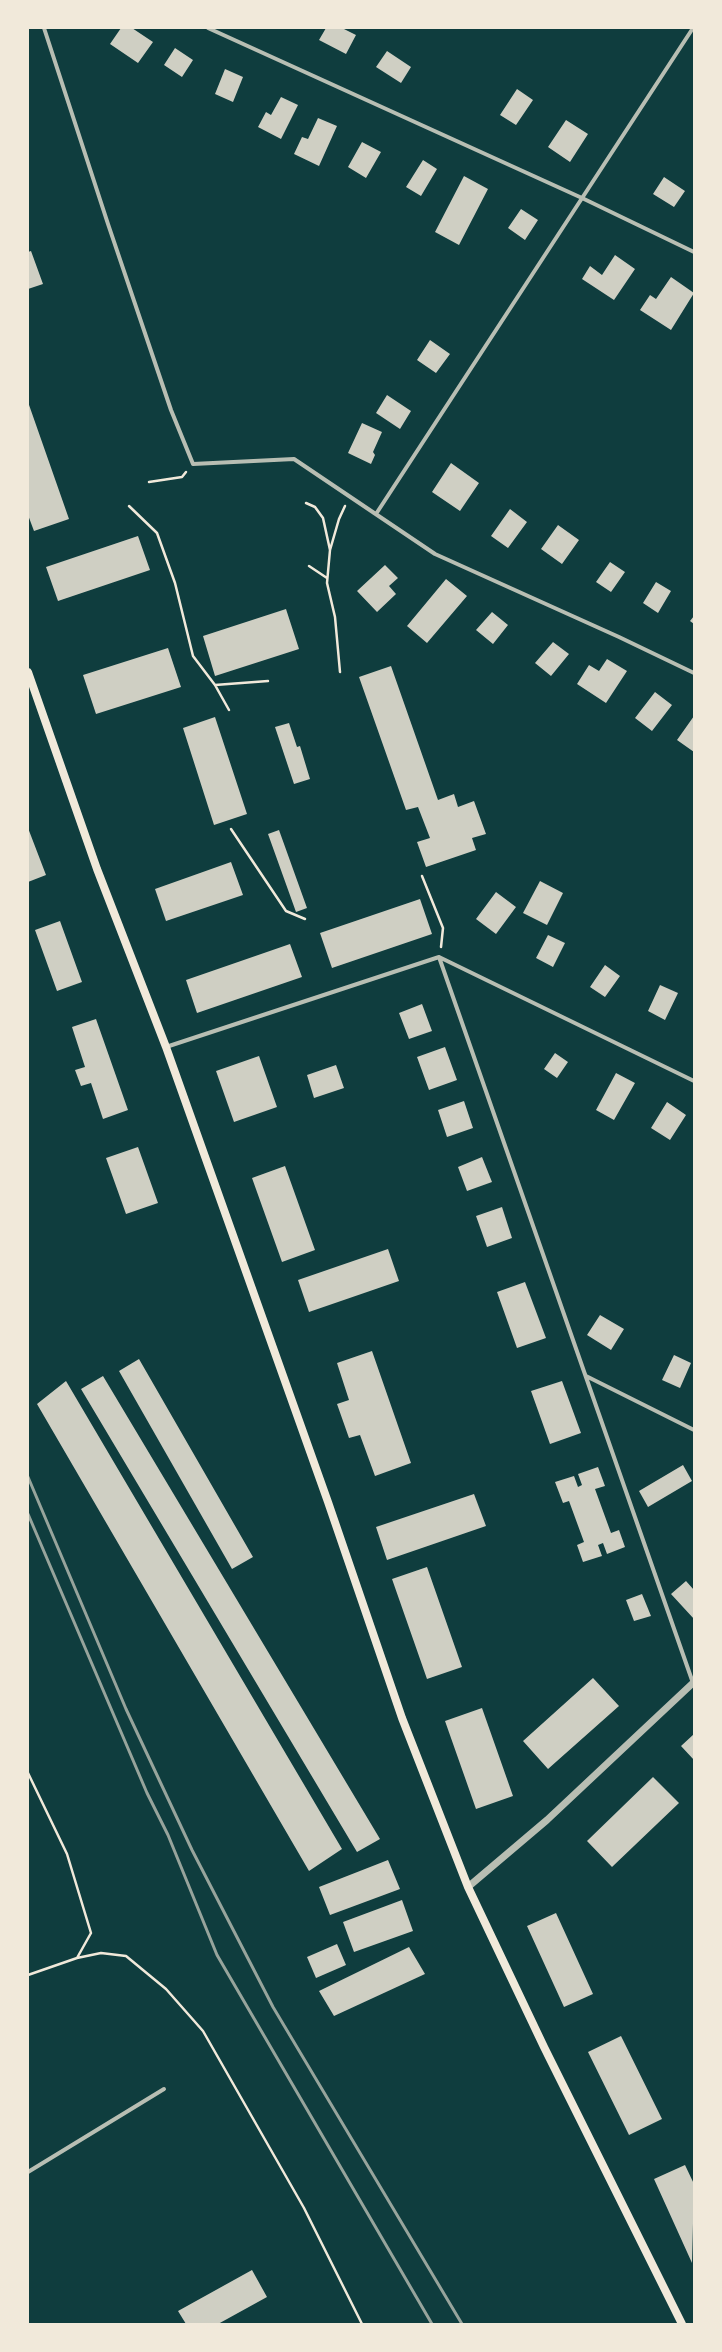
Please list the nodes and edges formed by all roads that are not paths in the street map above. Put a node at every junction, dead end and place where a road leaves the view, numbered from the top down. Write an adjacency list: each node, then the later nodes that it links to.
1 (44, 28): 6 (street)
2 (208, 28): 4 (street)
3 (693, 29): 4 (street)
4 (582, 198): 5 (street); 6 (street)
5 (694, 252)
6 (376, 514): 8 (street)
7 (28, 672): 10 (main road)
8 (694, 674)
9 (439, 957): 10 (street); 11 (street); 12 (street)
10 (166, 1047): 15 (main road)
11 (694, 1081)
12 (586, 1376): 13 (street); 14 (street)
13 (694, 1430)
14 (694, 1682): 15 (street)
15 (468, 1887): 18 (main road)
16 (164, 2089): 17 (street)
17 (28, 2172)
18 (682, 2324)

